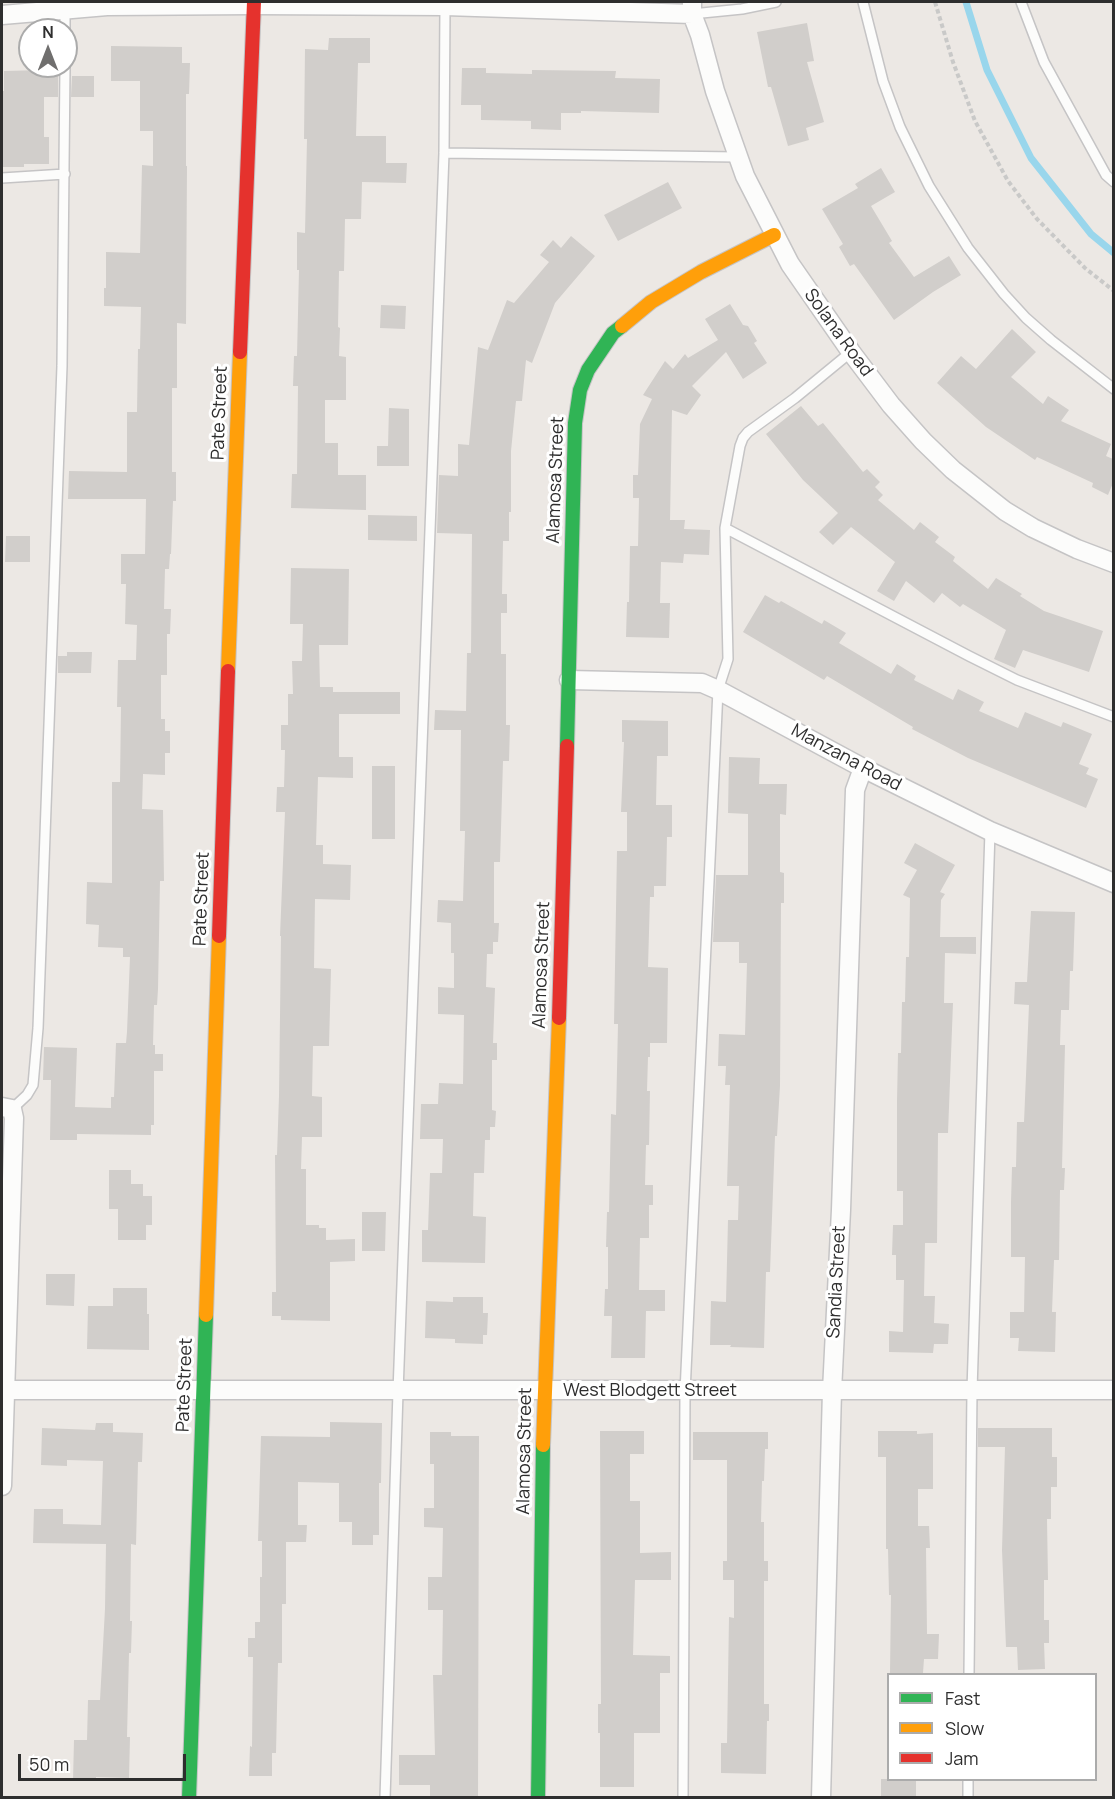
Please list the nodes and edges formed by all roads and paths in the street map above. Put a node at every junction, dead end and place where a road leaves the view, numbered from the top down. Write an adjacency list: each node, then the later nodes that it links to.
1 (776, 2): 8 (lane)
2 (863, 2): 19 (lane)
3 (935, 2): 17 (path)
4 (1021, 2): 15 (lane)
5 (254, 3): 6 (street); 7 (street); 30 (street, Pate Street)
6 (445, 6): 8 (street); 11 (lane)
7 (56, 7): 9 (street)
8 (692, 8): 12 (street, Solana Road)
9 (2, 15)
10 (65, 78): 13 (lane)
11 (444, 153): 12 (lane); 36 (lane)
12 (737, 157): 16 (street, Solana Road)
13 (64, 174): 14 (lane); 28 (lane)
14 (2, 178)
15 (1113, 182)
16 (774, 235): 18 (street, Solana Road); 22 (street, Alamosa Street)
17 (1113, 291)
18 (851, 352): 20 (lane); 21 (street, Solana Road)
19 (1113, 388)
20 (724, 528): 23 (lane); 24 (lane)
21 (1113, 563)
22 (569, 680): 23 (street, Manzana Road); 34 (street, Alamosa Street)
23 (718, 690): 25 (street, Manzana Road); 37 (lane)
24 (1113, 717)
25 (863, 768): 26 (street, Manzana Road); 35 (street, Sandia Street)
26 (990, 831): 27 (street, Manzana Road); 32 (lane)
27 (1113, 883)
28 (7, 1108): 29 (street)
29 (5, 1287): 31 (street)
30 (203, 1389): 31 (street, West Blodgett Street); 36 (street, West Blodgett Street); 42 (street, Pate Street)
31 (6, 1390): 38 (street)
32 (972, 1390): 33 (street, West Blodgett Street); 35 (street, West Blodgett Street); 40 (lane)
33 (1113, 1390)
34 (544, 1391): 36 (street, West Blodgett Street); 37 (street, West Blodgett Street); 44 (street, Alamosa Street)
35 (832, 1391): 37 (street, West Blodgett Street); 46 (street, Sandia Street)
36 (398, 1392): 43 (lane)
37 (685, 1392): 45 (lane)
38 (2, 1478): 39 (street)
39 (2, 1486)
40 (969, 1673)
41 (968, 1781): 47 (lane)
42 (189, 1797)
43 (385, 1797)
44 (538, 1797)
45 (683, 1797)
46 (821, 1797)
47 (968, 1797)

